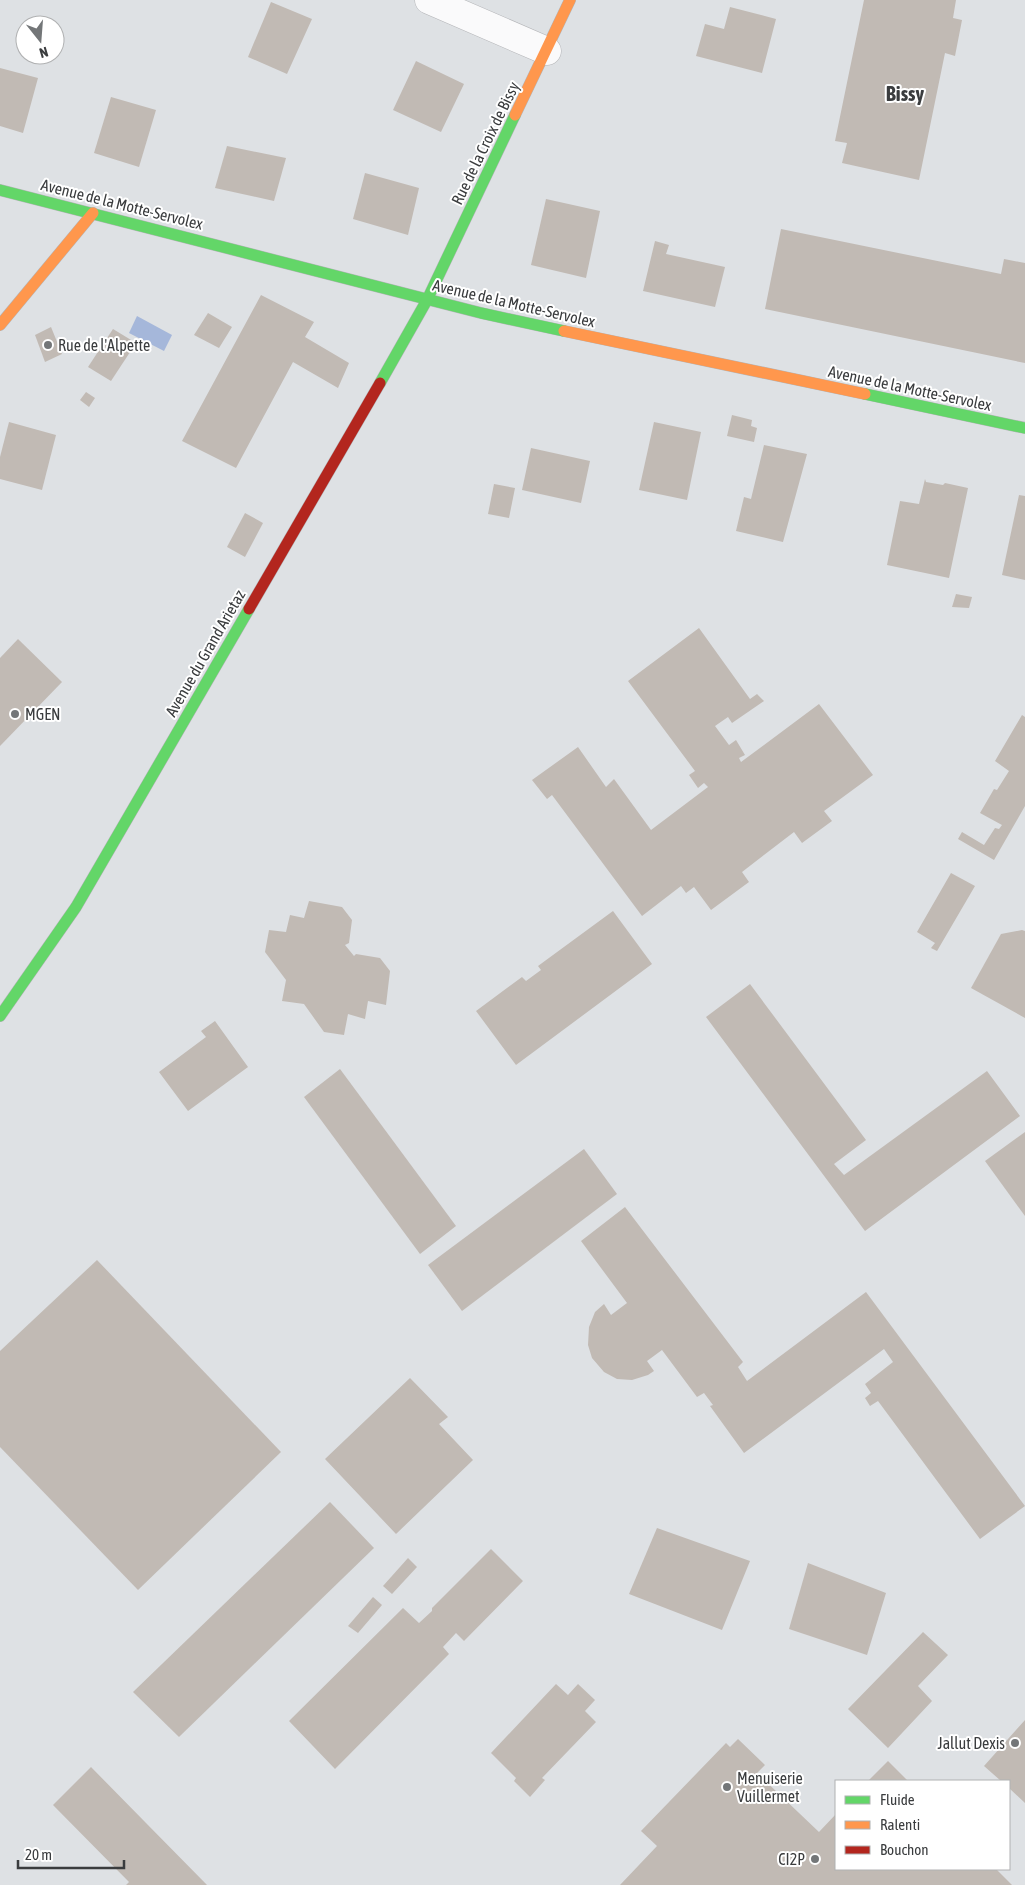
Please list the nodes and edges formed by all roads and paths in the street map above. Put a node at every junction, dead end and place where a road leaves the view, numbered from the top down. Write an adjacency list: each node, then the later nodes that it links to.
1 (429, 0): 3 (street)
2 (570, 0): 3 (main road, Rue de la Croix de Bissy)
3 (547, 51): 6 (main road, Rue de la Croix de Bissy)
4 (0, 190): 5 (main road, Avenue de la Motte-Servolex)
5 (93, 213): 6 (main road, Avenue de la Motte-Servolex); 7 (main road)
6 (427, 300): 8 (main road, Avenue de la Motte-Servolex); 9 (main road, Avenue du Grand Arietaz)
7 (0, 324)
8 (1025, 428)
9 (0, 1016)

